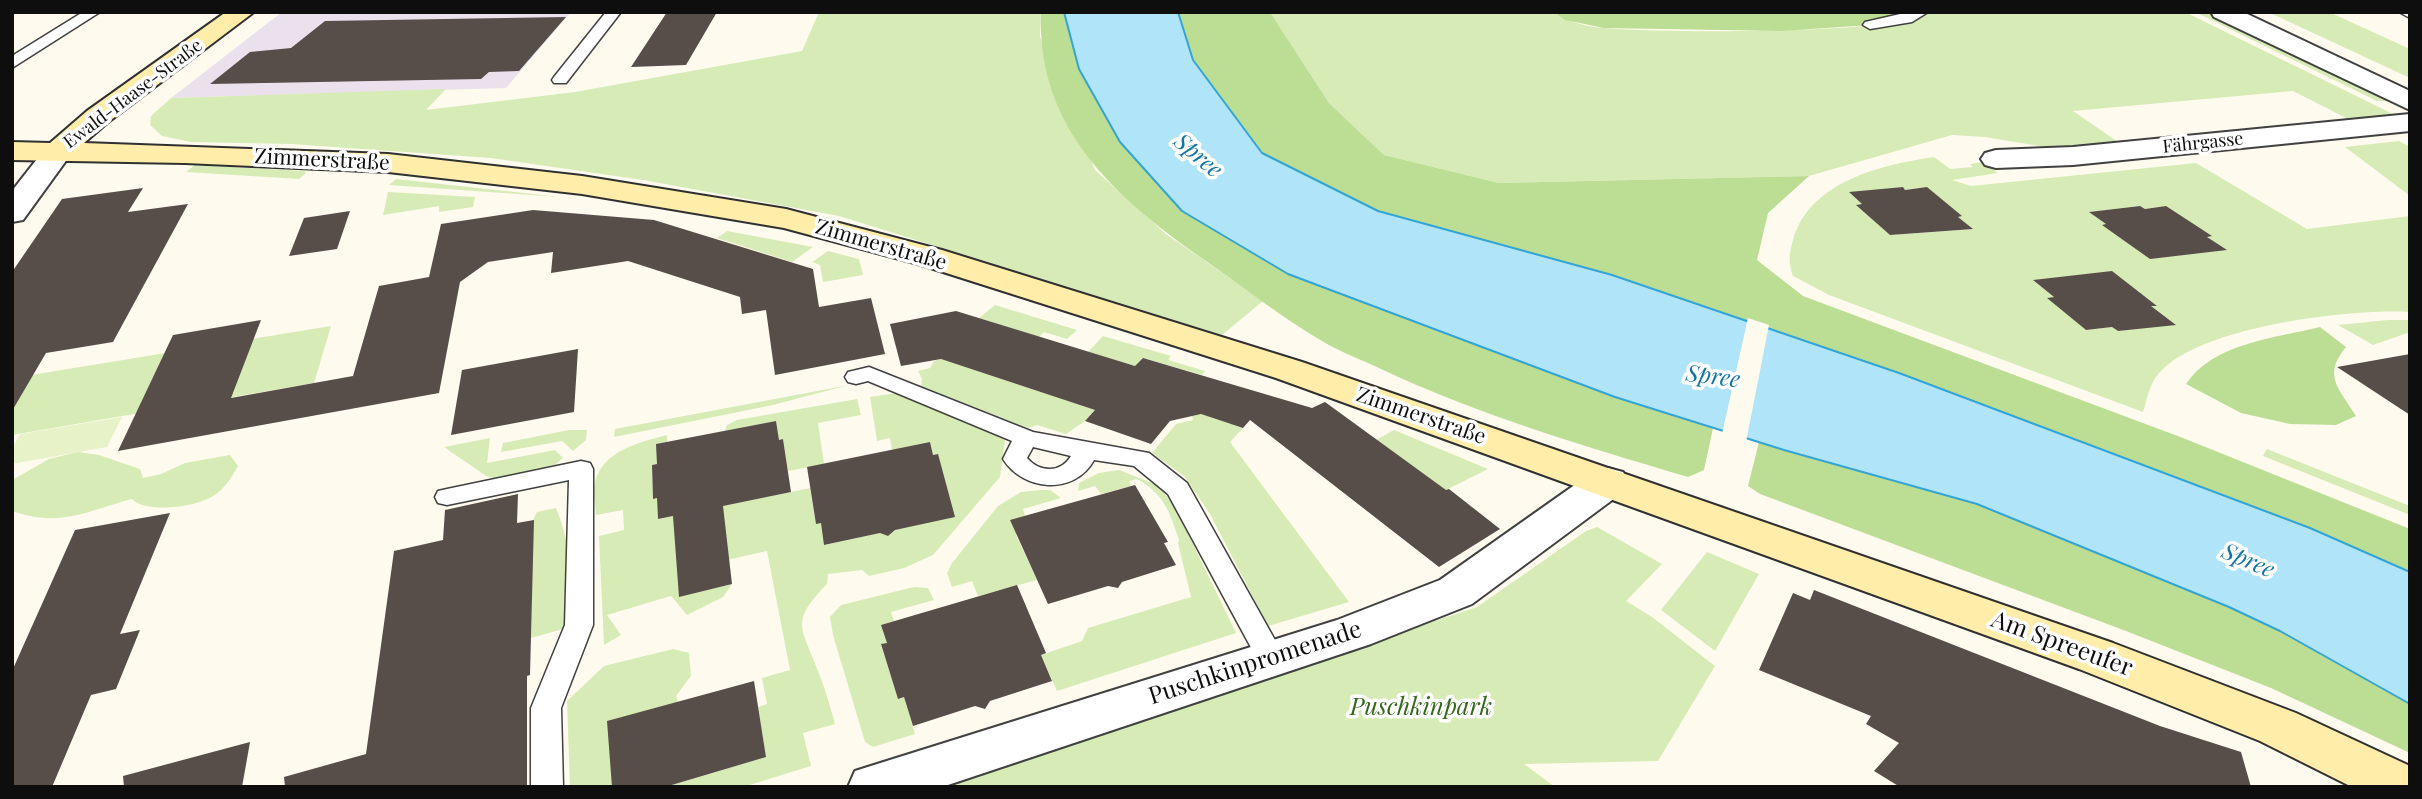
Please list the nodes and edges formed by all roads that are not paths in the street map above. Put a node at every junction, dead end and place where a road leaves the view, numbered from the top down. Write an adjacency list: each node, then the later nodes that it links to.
1 (93, 12): 7 (lane)
2 (242, 12): 12 (street, Ewald-Haase-Straße)
3 (614, 12): 8 (lane)
4 (1921, 12): 6 (lane)
5 (2223, 12): 9 (street)
6 (1870, 25)
7 (12, 63)
8 (560, 80)
9 (2410, 102)
10 (2410, 122): 13 (street, Fährgasse)
11 (12, 151): 12 (street, Zimmerstraße)
12 (58, 151): 14 (street); 18 (street, Zimmerstraße)
13 (1996, 159)
14 (12, 214)
15 (856, 377): 16 (lane)
16 (1027, 438): 17 (lane); 17 (lane)
17 (1085, 451): 21 (lane)
18 (1608, 482): 20 (street, Zimmerstraße); 21 (street, Puschkinpromenade)
19 (447, 497): 22 (lane)
20 (1713, 520): 24 (street, Am Spreeufer)
21 (1271, 658): 23 (street, Puschkinpromenade)
22 (547, 787)
23 (874, 787)
24 (2403, 787)

